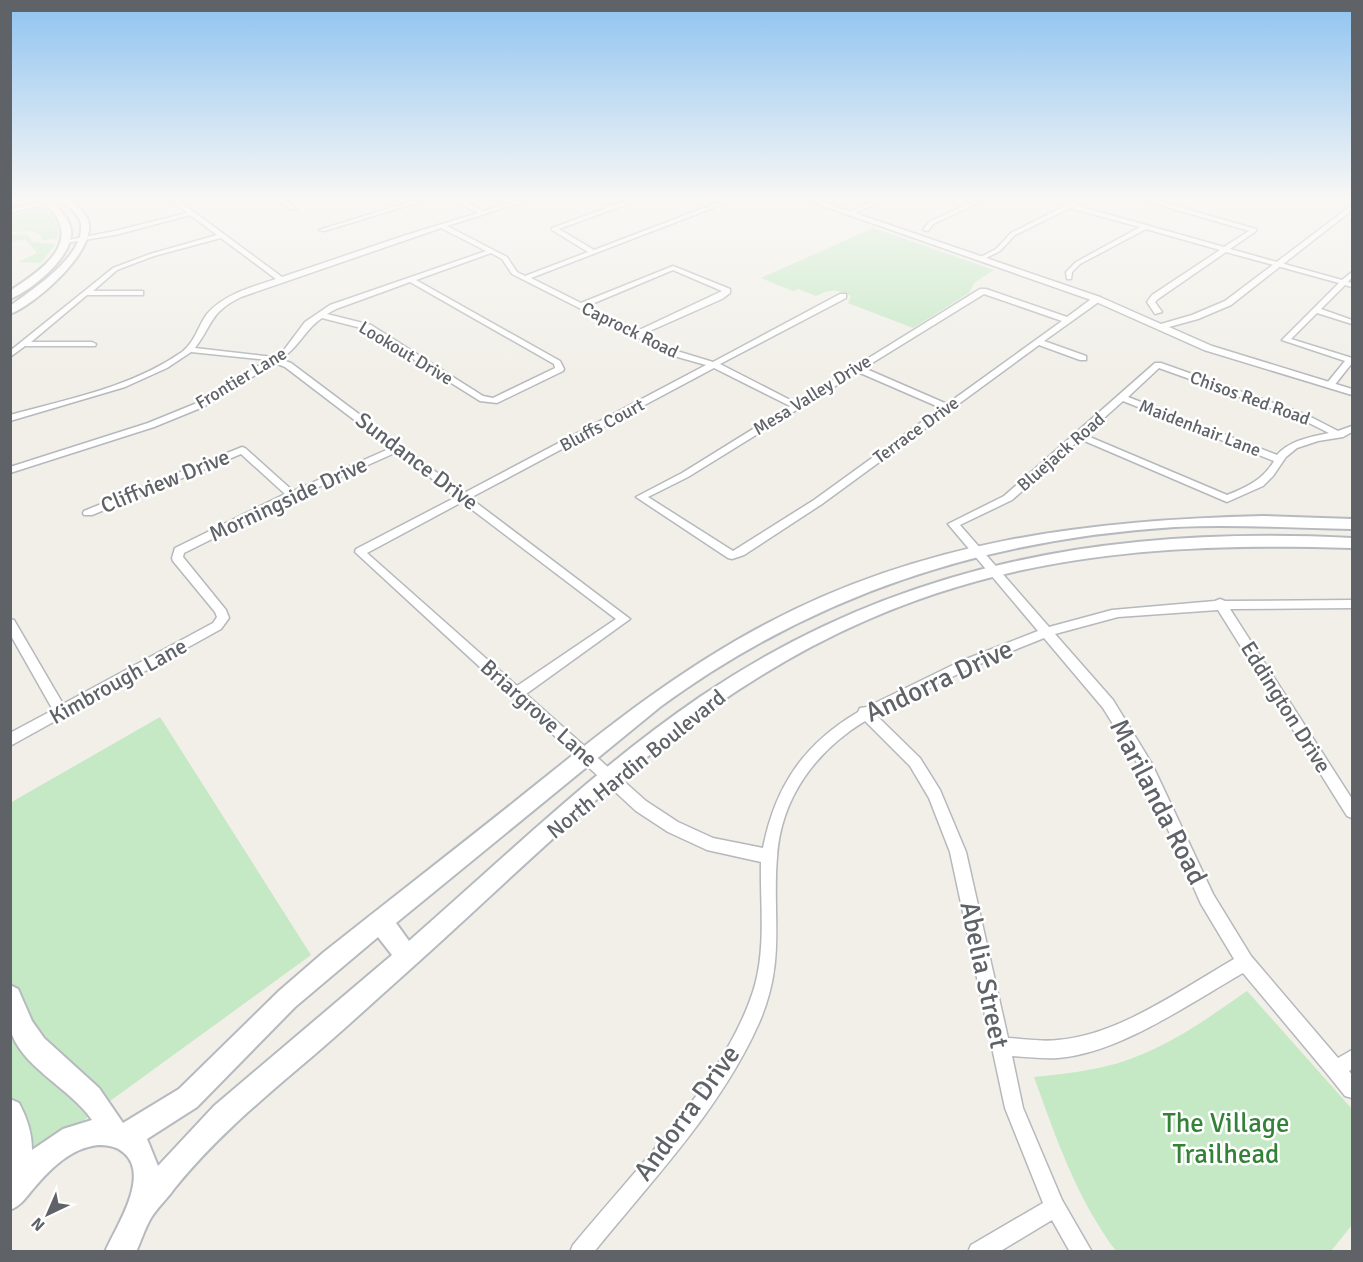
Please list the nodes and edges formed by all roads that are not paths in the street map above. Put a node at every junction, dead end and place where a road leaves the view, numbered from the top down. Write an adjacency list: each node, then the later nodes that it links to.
1 (55, 258): 25 (main road)
2 (69, 258): 30 (main road)
3 (147, 258): 23 (street)
4 (251, 258): 19 (street)
5 (345, 258): 19 (street)
6 (471, 258): 20 (street, Frontier Lane)
7 (505, 258): 17 (street, Caprock Road)
8 (578, 258): 17 (street)
9 (977, 258): 14 (street)
10 (1088, 258): 18 (street)
11 (1214, 258): 31 (street)
12 (1254, 258): 15 (street)
13 (1288, 258): 15 (street)
14 (980, 259): 27 (street)
15 (1279, 265): 21 (street); 35 (street)
16 (1353, 274): 21 (street)
17 (525, 278): 28 (street, Caprock Road)
18 (1069, 278)
19 (280, 279): 40 (street)
20 (410, 279): 32 (street, Frontier Lane); 32 (street, Lookout Drive)
21 (1343, 283): 22 (street); 29 (street)
22 (1353, 285)
23 (85, 293): 24 (street); 38 (street)
24 (140, 293)
25 (10, 296)
26 (843, 296): 47 (street, Bluffs Court)
27 (1097, 299): 33 (street, Terrace Drive); 35 (street)
28 (580, 306): 36 (street, Caprock Road); 36 (street)
29 (1315, 310): 34 (street); 45 (street)
30 (10, 311)
31 (1158, 312)
32 (320, 315): 43 (street, Frontier Lane)
33 (1067, 320): 37 (street, Terrace Drive); 48 (street, Mesa Valley Drive)
34 (1353, 322)
35 (1161, 327): 44 (street)
36 (636, 334): 47 (street, Caprock Road)
37 (1038, 342): 42 (street); 54 (street, Terrace Drive)
38 (23, 344): 39 (street); 41 (street)
39 (92, 344)
40 (190, 350): 43 (street, Sundance Drive); 55 (street)
41 (10, 355)
42 (1083, 358)
43 (276, 360): 59 (street, Sundance Drive); 61 (street, Frontier Lane)
44 (1249, 361): 49 (street); 52 (street)
45 (1351, 361): 49 (street)
46 (1158, 364): 51 (street, Bluejack Road); 57 (street, Chisos Red Road)
47 (715, 365): 53 (street, Caprock Road); 63 (street, Bluffs Court)
48 (856, 368): 53 (street, Mesa Valley Drive); 54 (street)
49 (1330, 385): 50 (street)
50 (1353, 392)
51 (1121, 398): 58 (street, Bluejack Road); 60 (street, Maidenhair Lane)
52 (1353, 400)
53 (794, 405): 70 (street, Mesa Valley Drive)
54 (948, 408): 70 (street, Terrace Drive)
55 (10, 418)
56 (1353, 429): 57 (street)
57 (1340, 435): 60 (street)
58 (1080, 436): 60 (street); 65 (street, Bluejack Road)
59 (399, 448): 62 (street, Morningside Drive); 63 (street, Sundance Drive)
60 (1278, 459)
61 (10, 470)
62 (292, 495): 64 (street, Cliffview Drive); 74 (street, Morningside Drive)
63 (464, 497): 69 (street, Bluffs Court); 77 (street, Sundance Drive)
64 (88, 513)
65 (953, 524): 68 (street, Marilanda Road)
66 (1353, 524): 68 (main road, North Hardin Boulevard)
67 (1353, 543): 71 (main road, North Hardin Boulevard)
68 (974, 550): 71 (street, Marilanda Road); 81 (main road, North Hardin Boulevard)
69 (360, 552): 77 (street, Briargrove Lane)
70 (732, 555)
71 (990, 569): 76 (street, Marilanda Road); 82 (main road, North Hardin Boulevard)
72 (1220, 603): 73 (street, Andorra Drive); 76 (street, Andorra Drive); 83 (street, Eddington Drive)
73 (1353, 604)
74 (223, 618): 78 (street, Kimbrough Lane)
75 (10, 623): 78 (street)
76 (1048, 632): 79 (street, Andorra Drive); 87 (street, Marilanda Road)
77 (517, 693): 81 (street, Briargrove Lane)
78 (61, 712): 80 (street, Kimbrough Lane)
79 (865, 712): 84 (street, Andorra Drive); 89 (street, Abelia Street)
80 (10, 740)
81 (586, 756): 82 (street, Briargrove Lane); 85 (main road, North Hardin Boulevard)
82 (612, 779): 84 (street, Briargrove Lane); 86 (main road, North Hardin Boulevard)
83 (1353, 811)
84 (769, 856): 99 (street, Andorra Drive)
85 (380, 921): 86 (main road); 94 (main road, North Hardin Boulevard)
86 (407, 957): 97 (main road, North Hardin Boulevard)
87 (1245, 962): 89 (street); 91 (street, Marilanda Road)
88 (10, 997): 94 (main road)
89 (999, 1046): 96 (street, Abelia Street)
90 (1353, 1059): 91 (street)
91 (1335, 1070): 92 (street, Marilanda Road)
92 (1353, 1089)
93 (10, 1112): 95 (main road)
94 (118, 1135): 95 (main road); 97 (main road)
95 (13, 1191)
96 (1055, 1207): 100 (street); 101 (street, Abelia Street)
97 (142, 1208): 98 (main road)
98 (119, 1251)
99 (580, 1251)
100 (978, 1251)
101 (1082, 1251)

